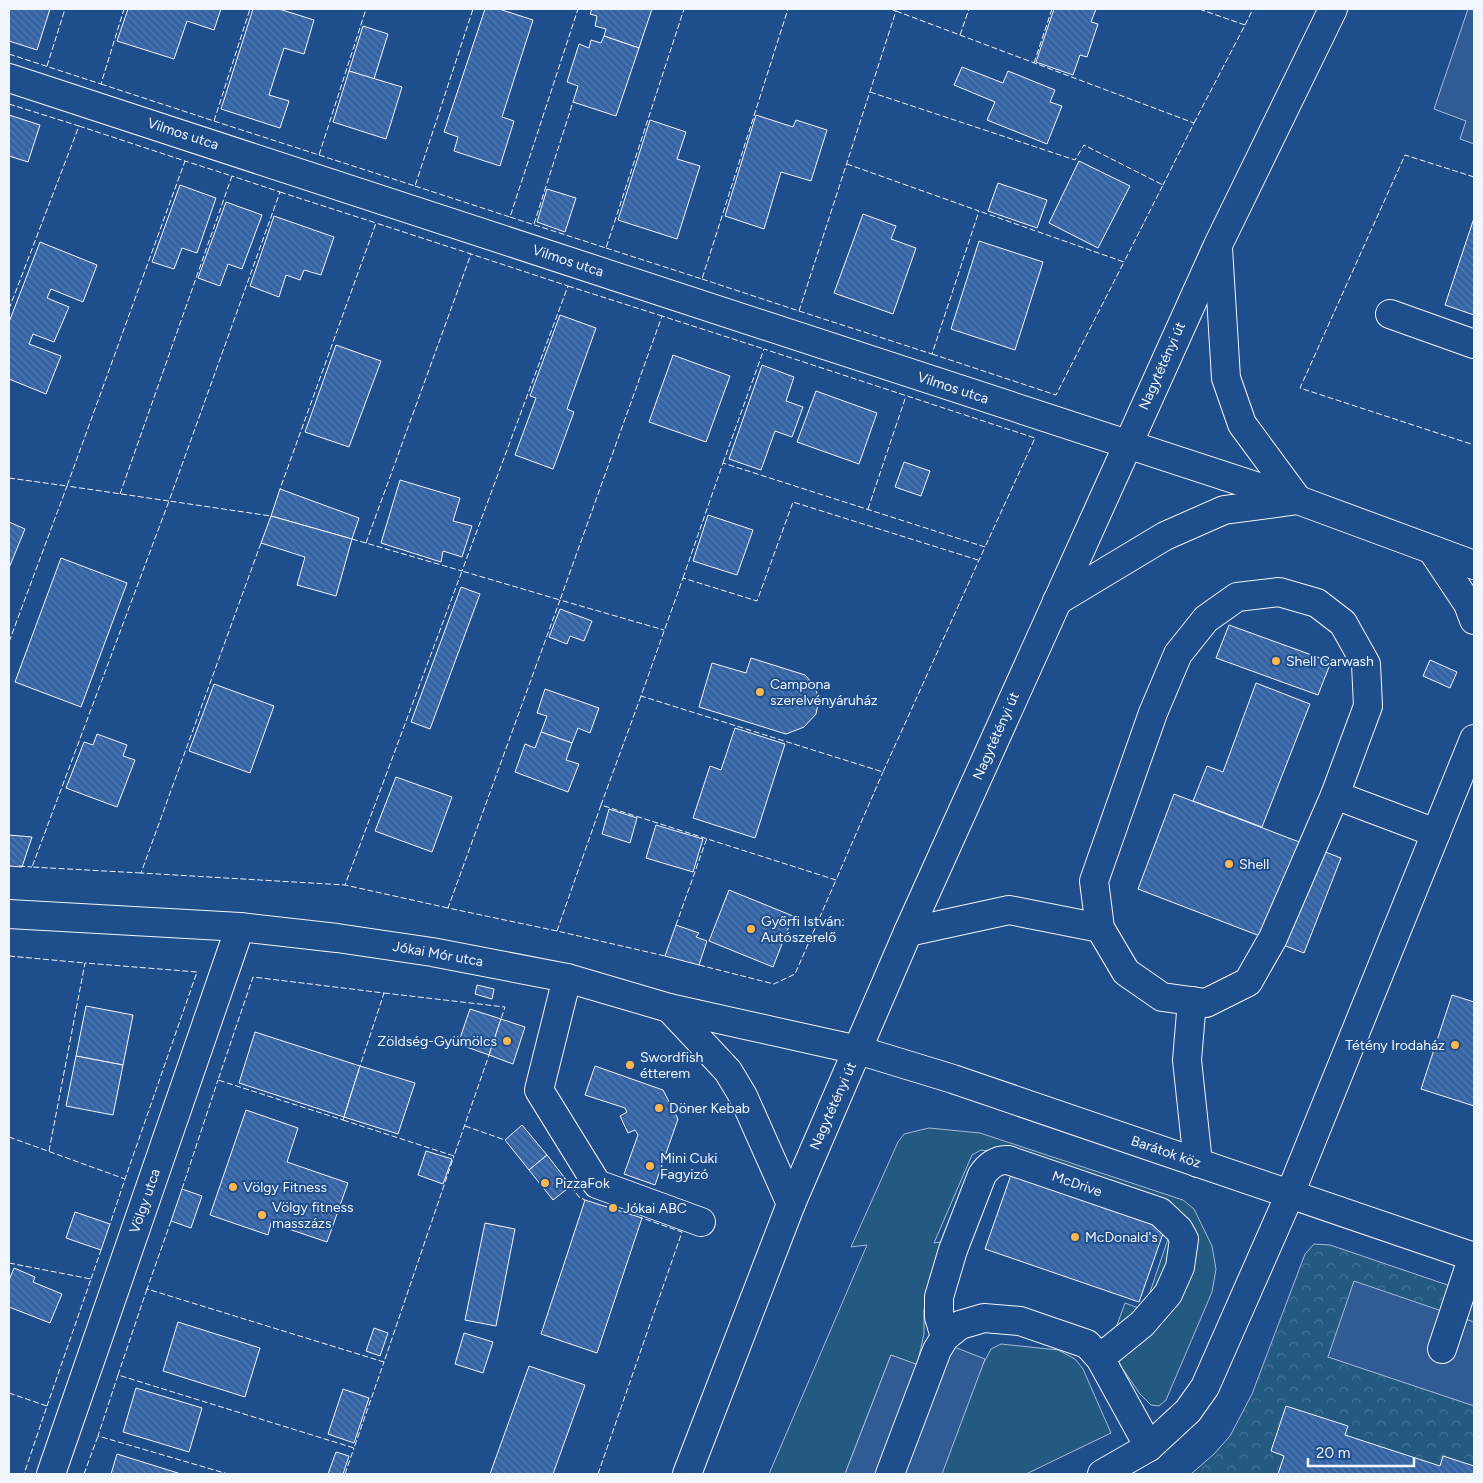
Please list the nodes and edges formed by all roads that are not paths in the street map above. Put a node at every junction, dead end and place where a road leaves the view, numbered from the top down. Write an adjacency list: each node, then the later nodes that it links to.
1 (1333, 9): 3 (street, Nagytétényi út)
2 (9, 78): 6 (street, Vilmos utca)
3 (1218, 245): 6 (street, Nagytétényi út); 7 (street)
4 (1390, 314): 5 (street)
5 (1474, 344)
6 (1127, 445): 7 (street, Vilmos utca); 10 (street, Nagytétényi út)
7 (1298, 500): 8 (street, Vilmos utca); 10 (street)
8 (1432, 550): 9 (street, Vilmos utca); 11 (street)
9 (1474, 565)
10 (1057, 601): 18 (street, Nagytétényi út)
11 (1474, 620)
12 (1474, 739): 14 (street)
13 (1335, 795): 14 (street); 17 (street); 20 (street)
14 (1436, 833): 24 (street)
15 (9, 914): 16 (street, Jókai Mór utca)
16 (240, 927): 19 (street, Jókai Mór utca); 32 (street, Völgy utca)
17 (1100, 928): 18 (street); 20 (street)
18 (908, 932): 22 (street, Nagytétényi út)
19 (567, 978): 21 (street, Jókai Mór utca); 26 (street)
20 (1192, 1001): 23 (street)
21 (669, 1008): 22 (street, Jókai Mór utca); 25 (street)
22 (858, 1050): 23 (street, Barátok köz); 25 (street, Nagytétényi út)
23 (1198, 1163): 24 (street, Barátok köz)
24 (1290, 1194): 27 (street, Barátok köz); 31 (street)
25 (790, 1204): 33 (street, Nagytétényi út)
26 (700, 1222)
27 (1474, 1256): 29 (street)
28 (945, 1337): 30 (street); 30 (street, McDrive); 34 (street)
29 (1442, 1349)
30 (1100, 1358): 31 (street)
31 (1149, 1447): 35 (street)
32 (51, 1474)
33 (687, 1474)
34 (890, 1474)
35 (1102, 1474)

